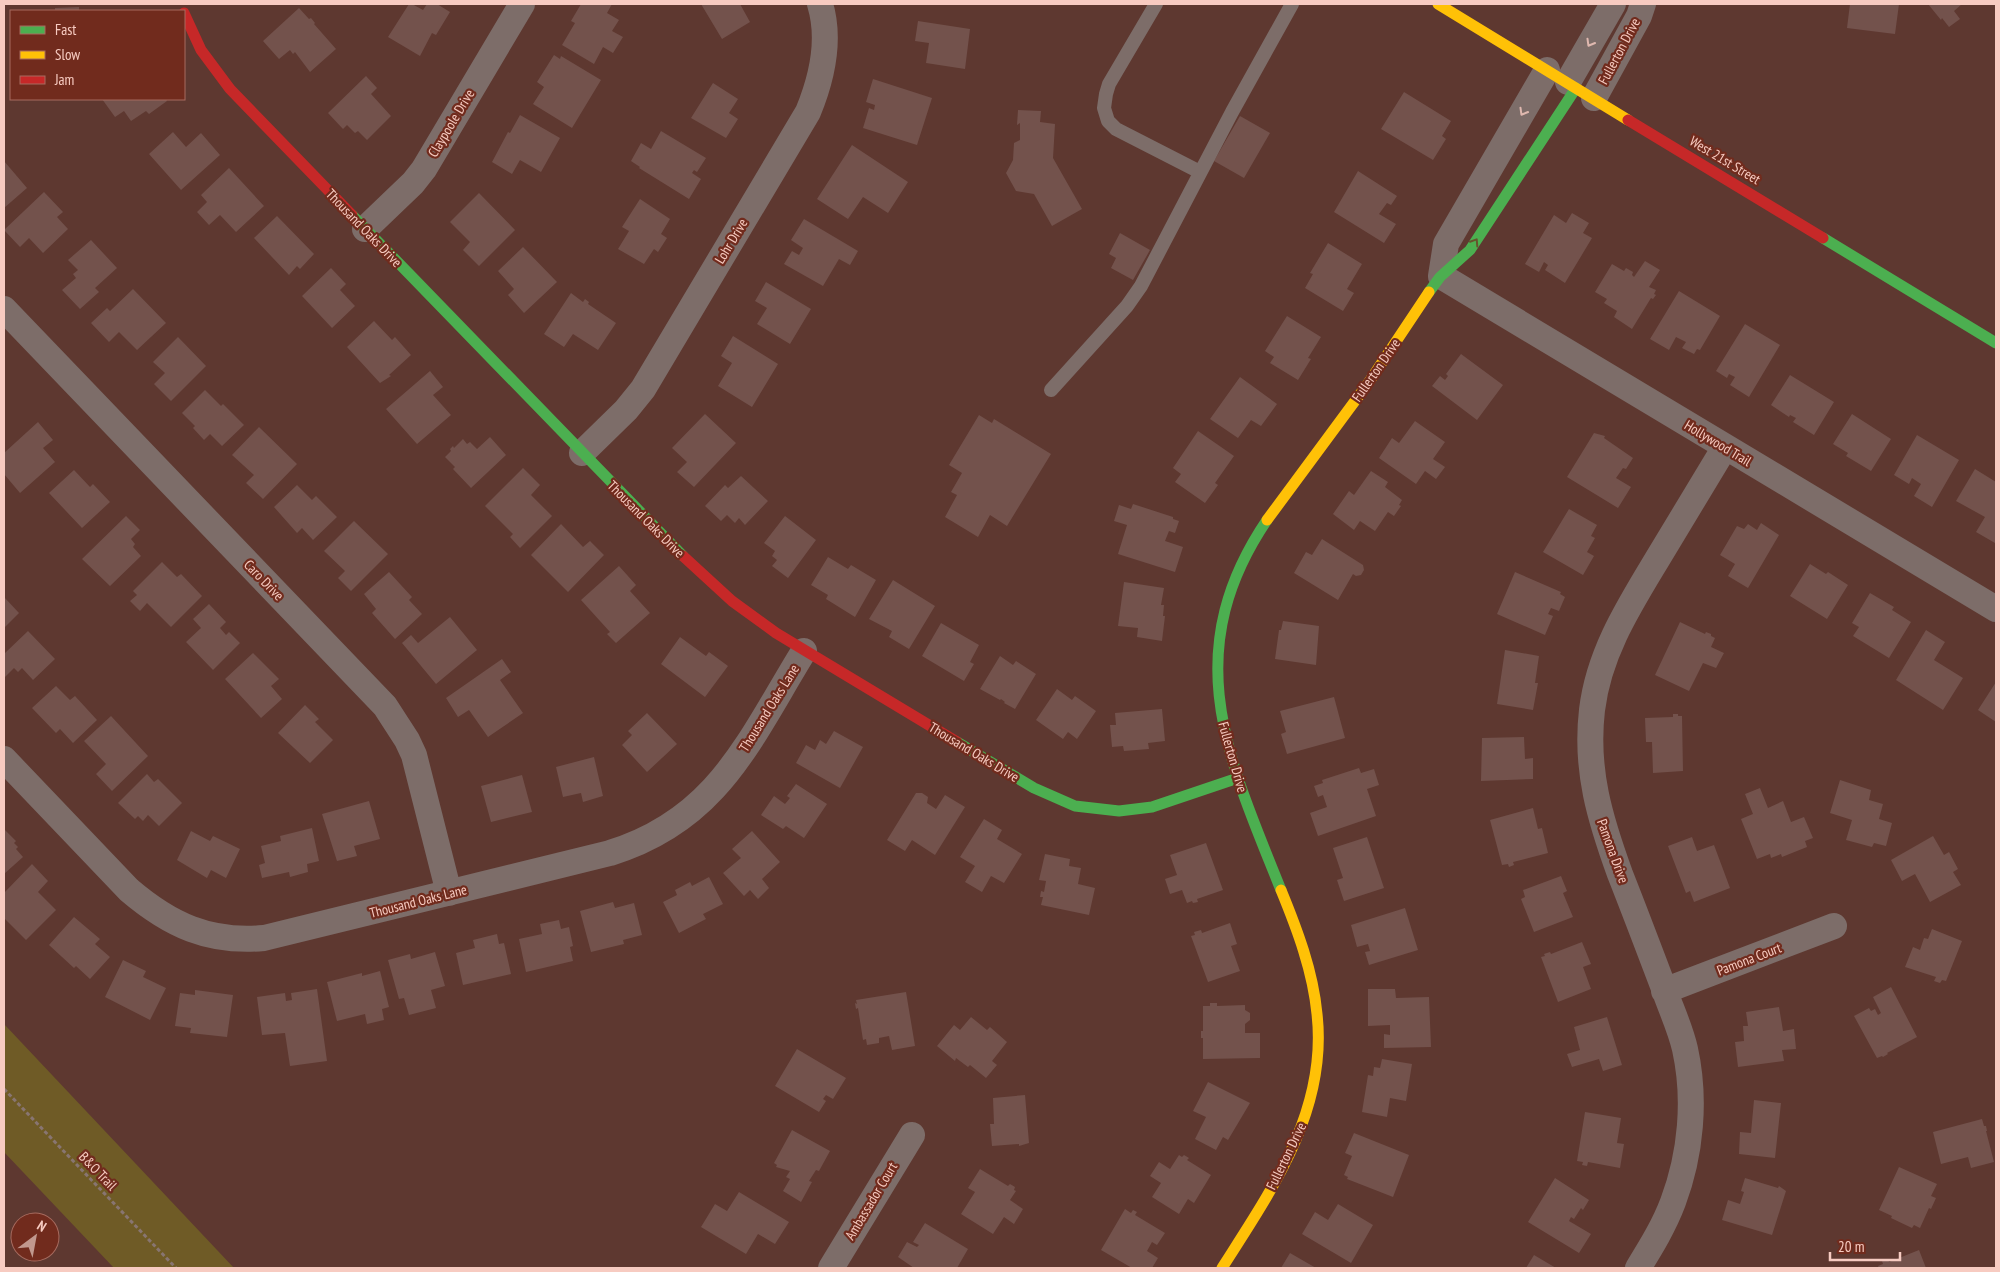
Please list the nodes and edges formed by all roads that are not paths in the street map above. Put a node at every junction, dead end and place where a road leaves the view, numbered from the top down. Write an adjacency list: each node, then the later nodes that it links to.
1 (522, 4): 11 (street, Claypoole Drive)
2 (820, 4): 17 (street, Lohr Drive)
3 (1156, 4): 10 (lane)
4 (1292, 4): 10 (lane)
5 (1438, 4): 9 (street, West 21st Street)
6 (1613, 4): 9 (street, Fullerton Drive, one-way to 9)
7 (1643, 4): 9 (street, Fullerton Drive)
8 (185, 14): 11 (street, Thousand Oaks Drive)
9 (1571, 85): 12 (street, Fullerton Drive); 14 (street, West 21st Street)
10 (1200, 172): 15 (lane)
11 (365, 230): 17 (street, Thousand Oaks Drive)
12 (1440, 276): 16 (street, Hollywood Trail); 21 (street, Fullerton Drive)
13 (4, 309): 22 (street, Caro Drive)
14 (1996, 343)
15 (1051, 390)
16 (1725, 447): 18 (street, Hollywood Trail); 24 (street, Pamona Drive)
17 (582, 453): 19 (street, Thousand Oaks Drive)
18 (1996, 609)
19 (804, 651): 21 (street, Thousand Oaks Drive); 22 (street, Thousand Oaks Lane)
20 (4, 759): 22 (street, Thousand Oaks Lane)
21 (1238, 778): 27 (street, Fullerton Drive)
22 (449, 893)
23 (1834, 926): 24 (street, Pamona Court)
24 (1664, 991): 28 (street, Pamona Drive)
25 (912, 1135): 26 (street, Ambassador Court)
26 (831, 1268)
27 (1222, 1268)
28 (1638, 1268)

